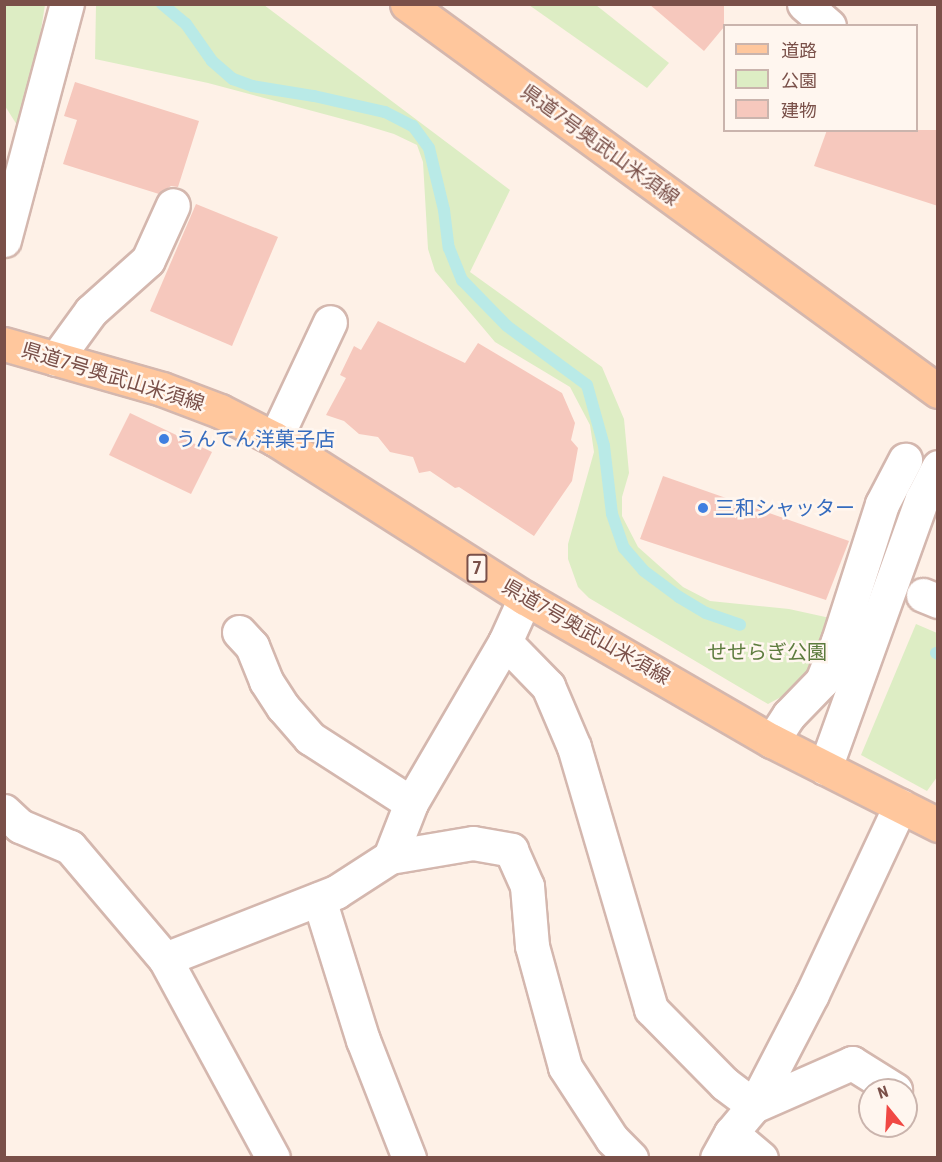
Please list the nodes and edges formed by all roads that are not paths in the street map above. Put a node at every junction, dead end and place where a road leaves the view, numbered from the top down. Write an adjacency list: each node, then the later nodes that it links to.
1 (67, 4): 4 (street)
2 (407, 4): 8 (main road, 県道7号奥武山米須線)
3 (172, 205): 7 (street)
4 (4, 240)
5 (330, 322): 9 (street)
6 (4, 344): 7 (main road, 県道7号奥武山米須線 / 7)
7 (56, 358): 9 (main road, 県道7号奥武山米須線 / 7)
8 (938, 391)
9 (275, 439): 12 (main road, 県道7号奥武山米須線 / 7)
10 (904, 460): 15 (street)
11 (938, 467): 16 (street)
12 (525, 598): 14 (street); 15 (main road, 県道7号奥武山米須線 / 7)
13 (239, 632): 17 (street)
14 (505, 642): 17 (street); 25 (street)
15 (772, 741): 16 (main road, 県道7号奥武山米須線 / 7)
16 (825, 768): 18 (main road, 県道7号奥武山米須線 / 7)
17 (411, 803): 21 (street)
18 (900, 806): 20 (main road, 県道7号奥武山米須線 / 7); 25 (street)
19 (4, 811): 23 (street)
20 (938, 825)
21 (390, 857): 22 (street); 29 (street)
22 (319, 899): 23 (street); 28 (street)
23 (165, 959): 27 (street)
24 (875, 1078): 25 (street)
25 (754, 1106): 26 (street)
26 (724, 1145): 30 (street)
27 (273, 1158)
28 (409, 1158)
29 (631, 1158)
30 (761, 1158)

